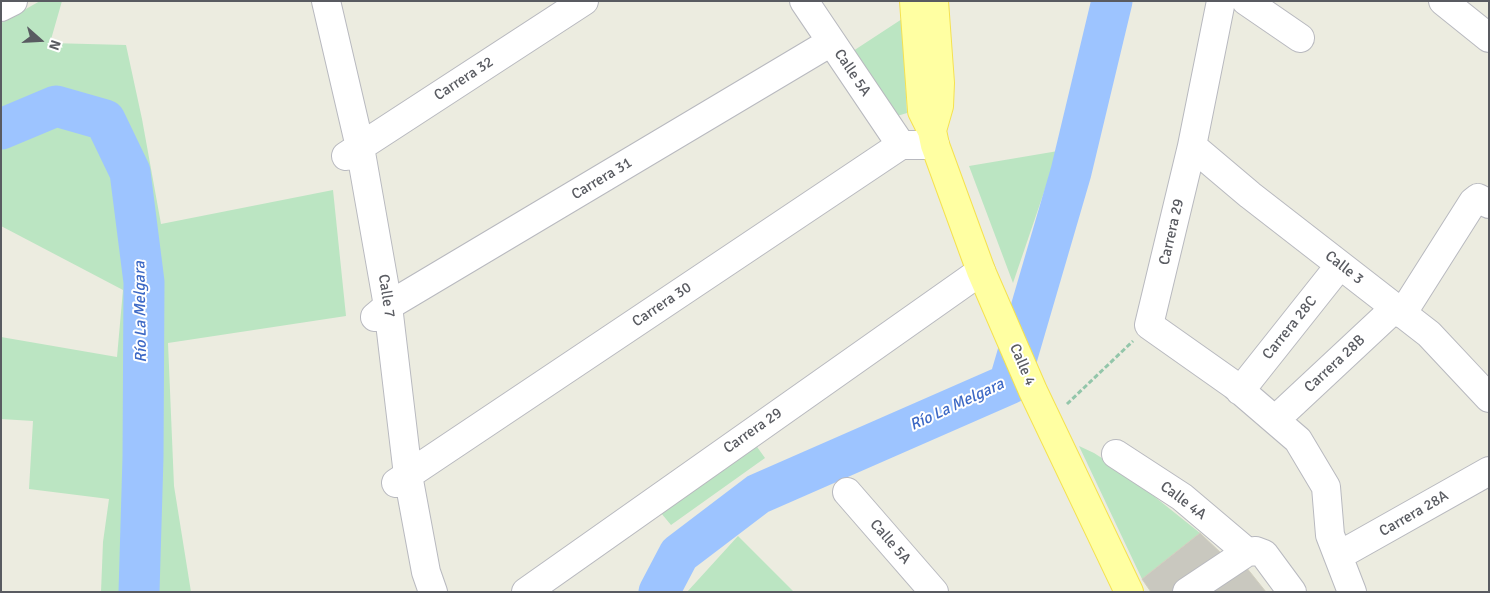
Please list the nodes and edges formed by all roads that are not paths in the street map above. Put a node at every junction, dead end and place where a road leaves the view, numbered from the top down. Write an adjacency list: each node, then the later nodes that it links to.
1 (13, 1): 11 (street)
2 (310, 1): 18 (street, Calle 7)
3 (326, 1): 18 (street, Calle 7)
4 (584, 1): 18 (street, Carrera 32)
5 (804, 1): 14 (street, Calle 5A)
6 (914, 1): 15 (main road, Calle 4)
7 (934, 1): 15 (main road)
8 (1221, 1): 17 (street, Carrera 29)
9 (1246, 1): 12 (street)
10 (1443, 1): 13 (street)
11 (1, 7)
12 (1300, 38)
13 (1489, 38)
14 (831, 42): 16 (street, Calle 5A); 23 (street, Carrera 31)
15 (933, 138): 16 (street); 21 (main road, Calle 4)
16 (901, 145): 29 (street, Carrera 30)
17 (1192, 146): 20 (street, Calle 3); 24 (street, Carrera 29)
18 (352, 152): 23 (street, Calle 7)
19 (1484, 201): 22 (street, Carrera 28B)
20 (1340, 265): 22 (street, Calle 3); 24 (street, Carrera 28C)
21 (981, 270): 35 (street, Carrera 29); 37 (main road, Calle 4)
22 (1398, 311): 25 (street, Calle 3); 26 (street, Carrera 28B)
23 (381, 312): 29 (street, Calle 7)
24 (1240, 390): 26 (street)
25 (1488, 396)
26 (1275, 420): 32 (street)
27 (1116, 454): 31 (street, Calle 4A)
28 (1489, 471): 32 (street, Carrera 28A)
29 (402, 479): 33 (street, Calle 7); 34 (street, Calle 7)
30 (847, 492): 36 (street, Calle 5A)
31 (1252, 551): 38 (street); 39 (street, Calle 4A)
32 (1338, 556): 40 (street)
33 (418, 592)
34 (433, 592)
35 (526, 592)
36 (934, 592)
37 (1130, 592)
38 (1187, 592)
39 (1292, 592)
40 (1352, 592)

